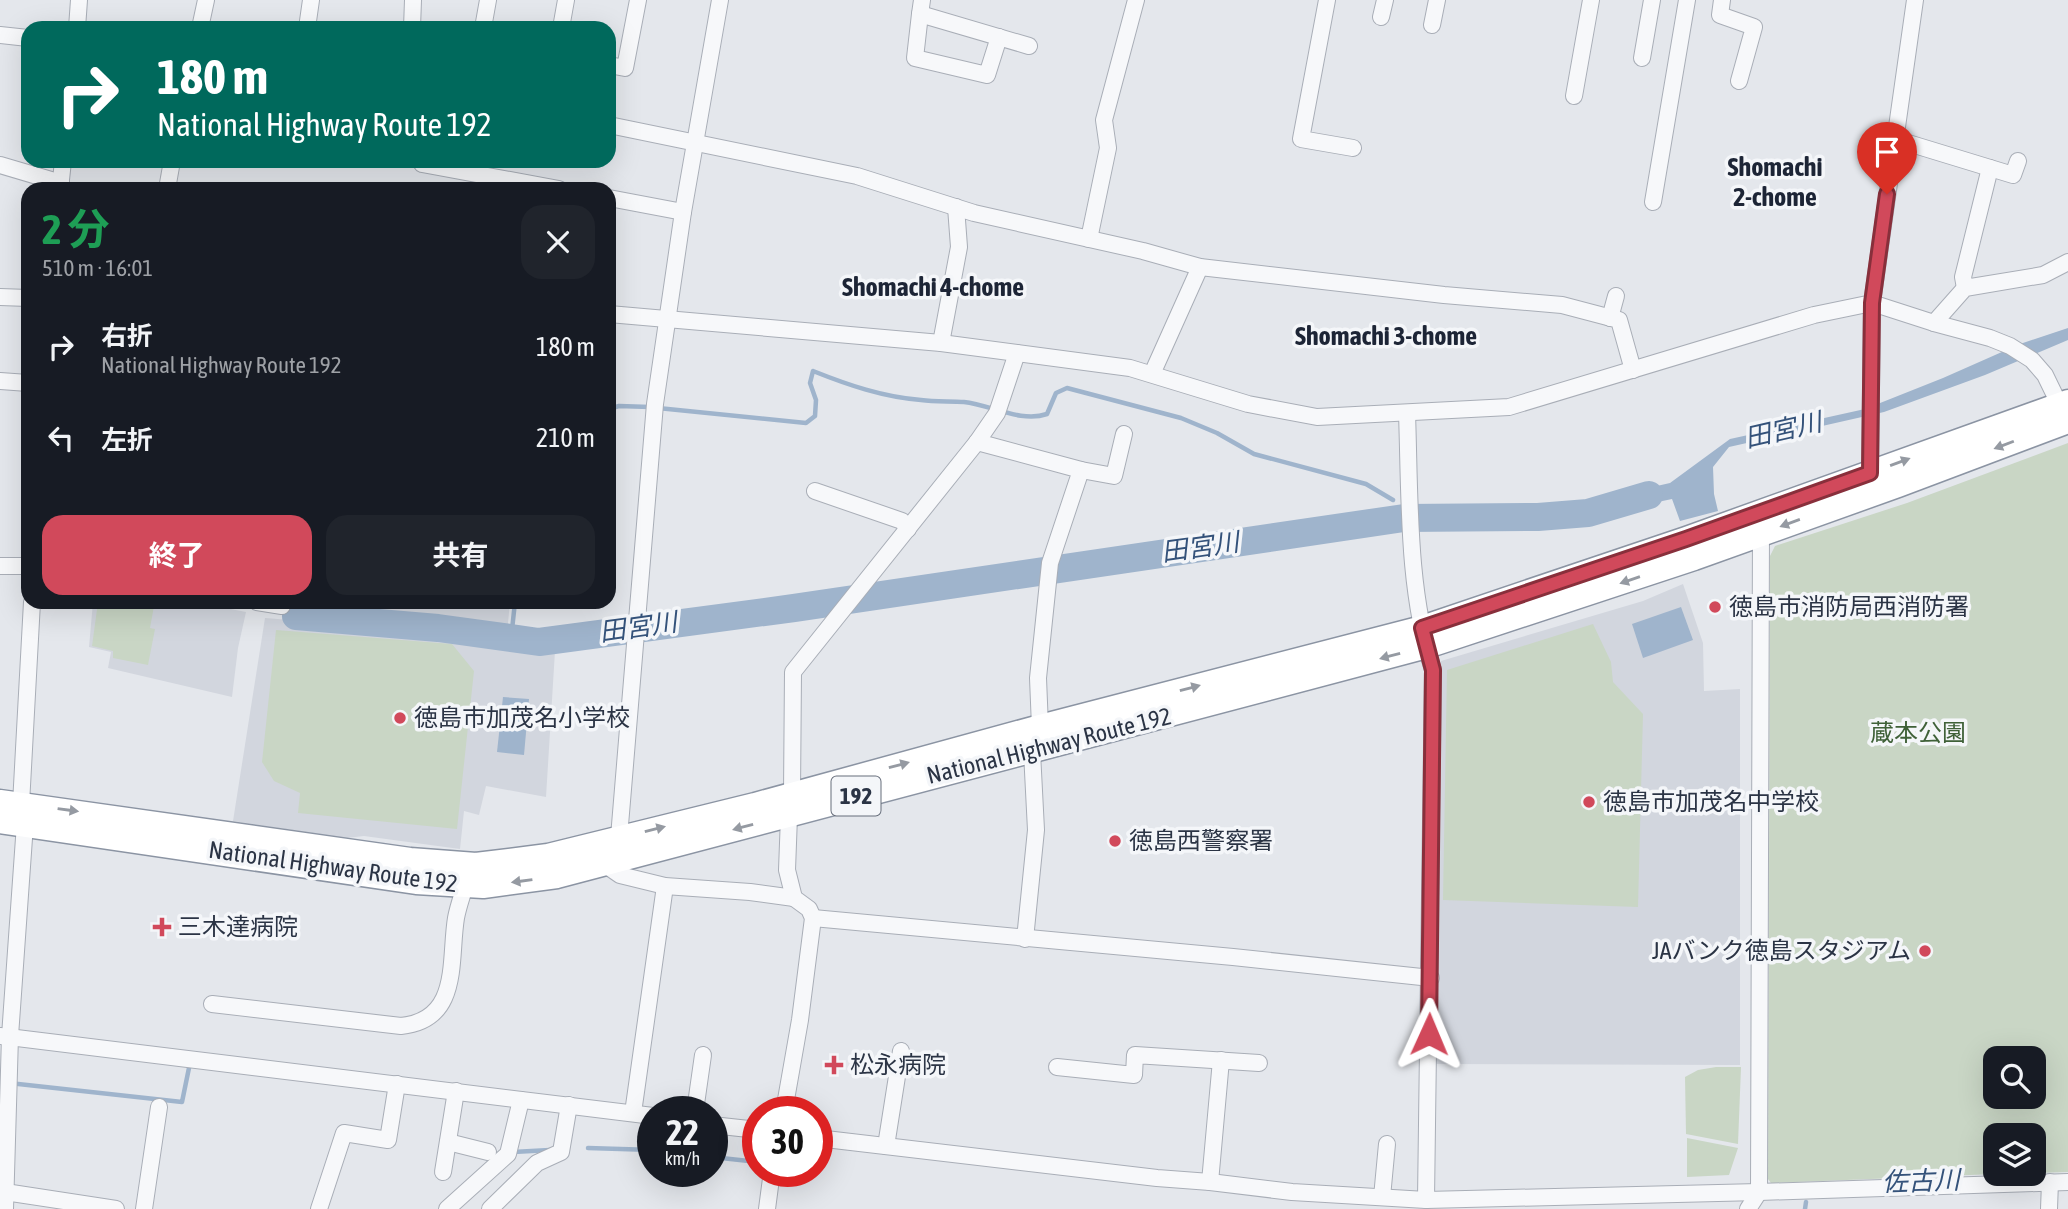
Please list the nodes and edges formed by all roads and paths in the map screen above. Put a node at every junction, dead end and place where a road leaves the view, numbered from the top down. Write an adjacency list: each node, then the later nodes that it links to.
1 (79, 0): 20 (street)
2 (206, 0): 21 (street)
3 (311, 0): 22 (street)
4 (413, 0): 23 (street)
5 (488, 0): 24 (street)
6 (566, 0): 25 (street)
7 (638, 0): 32 (street)
8 (720, 0): 37 (street)
9 (1136, 0): 49 (street)
10 (1327, 0): 38 (street)
11 (1385, 0): 19 (street)
12 (1437, 0): 26 (street)
13 (1591, 0): 34 (street)
14 (1652, 0): 31 (street)
15 (1687, 0): 46 (street)
16 (1722, 0): 33 (street)
17 (1915, 0): 36 (street)
18 (921, 7): 29 (street); 29 (street)
19 (1381, 18)
20 (78, 21)
21 (202, 21)
22 (308, 21)
23 (412, 21)
24 (484, 21)
25 (562, 21)
26 (1432, 25)
27 (0, 35): 28 (street)
28 (21, 37)
29 (999, 37): 30 (street)
30 (1029, 46)
31 (1642, 58)
32 (616, 66)
33 (1739, 81)
34 (1574, 96)
35 (616, 126): 37 (street)
36 (1895, 139): 42 (street); 56 (street)
37 (695, 141): 47 (street); 48 (street)
38 (1353, 148)
39 (2018, 161): 42 (street)
40 (0, 165): 43 (street)
41 (444, 168): 44 (street)
42 (1990, 168): 52 (street)
43 (49, 182)
44 (520, 182)
45 (616, 199): 48 (street)
46 (1653, 202)
47 (956, 207): 49 (street); 61 (street)
48 (683, 212): 58 (street)
49 (1089, 239): 51 (street)
50 (2068, 262): 52 (street)
51 (1200, 267): 59 (street); 64 (street)
52 (1965, 288): 60 (street)
53 (1616, 296): 59 (street)
54 (0, 297): 55 (street)
55 (21, 298)
56 (1872, 303): 60 (street); 63 (street); 72 (street)
57 (616, 314): 58 (street)
58 (667, 318): 61 (street); 85 (street)
59 (1610, 318): 63 (street)
60 (1934, 323): 67 (street)
61 (941, 343): 62 (street)
62 (1017, 353): 64 (street); 70 (street)
63 (1633, 370): 68 (street)
64 (1152, 374): 68 (street)
65 (0, 381): 66 (street)
66 (21, 382)
67 (2066, 412): 72 (highway, National Highway Route 192 / 192, one-way to 67); 74 (highway, National Highway Route 192 / 192, one-way to 74)
68 (1407, 413): 79 (street)
69 (1124, 434): 71 (street)
70 (977, 442): 71 (street); 75 (street)
71 (1081, 470): 80 (street)
72 (1870, 473): 74 (highway, National Highway Route 192 / 192)
73 (815, 491): 75 (street)
74 (1761, 523): 79 (highway, National Highway Route 192 / 192); 119 (street)
75 (908, 529): 82 (street)
76 (0, 566): 77 (street)
77 (21, 566)
78 (31, 609): 83 (street)
79 (1424, 637): 80 (highway, National Highway Route 192 / 192, one-way to 79); 81 (highway, National Highway Route 192 / 192, one-way to 81); 92 (street)
80 (1040, 727): 82 (highway, National Highway Route 192 / 192, one-way to 80)
81 (1032, 752): 82 (highway, National Highway Route 192 / 192); 91 (street)
82 (791, 804): 85 (highway, National Highway Route 192 / 192, one-way to 82); 86 (highway, National Highway Route 192 / 192, one-way to 86); 89 (street)
83 (15, 810): 84 (highway, National Highway Route 192 / 192); 85 (highway, National Highway Route 192 / 192, one-way to 85); 87 (highway, National Highway Route 192 / 192); 94 (street)
84 (0, 821)
85 (619, 837)
86 (604, 864): 87 (highway, National Highway Route 192 / 192, one-way to 87); 88 (street)
87 (465, 886): 93 (street)
88 (665, 886): 89 (street); 107 (street)
89 (794, 898): 90 (street)
90 (813, 918): 91 (street); 103 (street)
91 (1025, 939): 92 (street)
92 (1431, 978): 121 (street)
93 (212, 1004)
94 (5, 1036): 100 (street); 122 (street)
95 (901, 1051): 112 (street)
96 (703, 1055): 102 (street)
97 (1221, 1060): 98 (street); 99 (street); 116 (street)
98 (1259, 1063)
99 (1057, 1067)
100 (397, 1084): 101 (street); 126 (street)
101 (456, 1091): 104 (street); 110 (street)
102 (697, 1096)
103 (787, 1096)
104 (521, 1100): 105 (street); 127 (street)
105 (569, 1105): 107 (street); 128 (street)
106 (159, 1107): 125 (street)
107 (633, 1114): 108 (street)
108 (637, 1114)
109 (833, 1140): 112 (street)
110 (448, 1142): 113 (street); 114 (street)
111 (1387, 1144): 120 (street)
112 (886, 1146): 116 (street)
113 (488, 1152)
114 (443, 1172)
115 (2068, 1181): 117 (street)
116 (1210, 1182): 120 (street)
117 (2050, 1182): 119 (street); 131 (street)
118 (769, 1187): 129 (street)
119 (1759, 1192): 121 (street); 130 (street)
120 (1382, 1198): 121 (street)
121 (1426, 1200)
122 (5, 1201): 123 (street)
123 (97, 1208): 124 (street)
124 (116, 1209)
125 (144, 1209)
126 (319, 1209)
127 (447, 1209)
128 (490, 1209)
129 (766, 1209)
130 (1748, 1209)
131 (2049, 1209)

